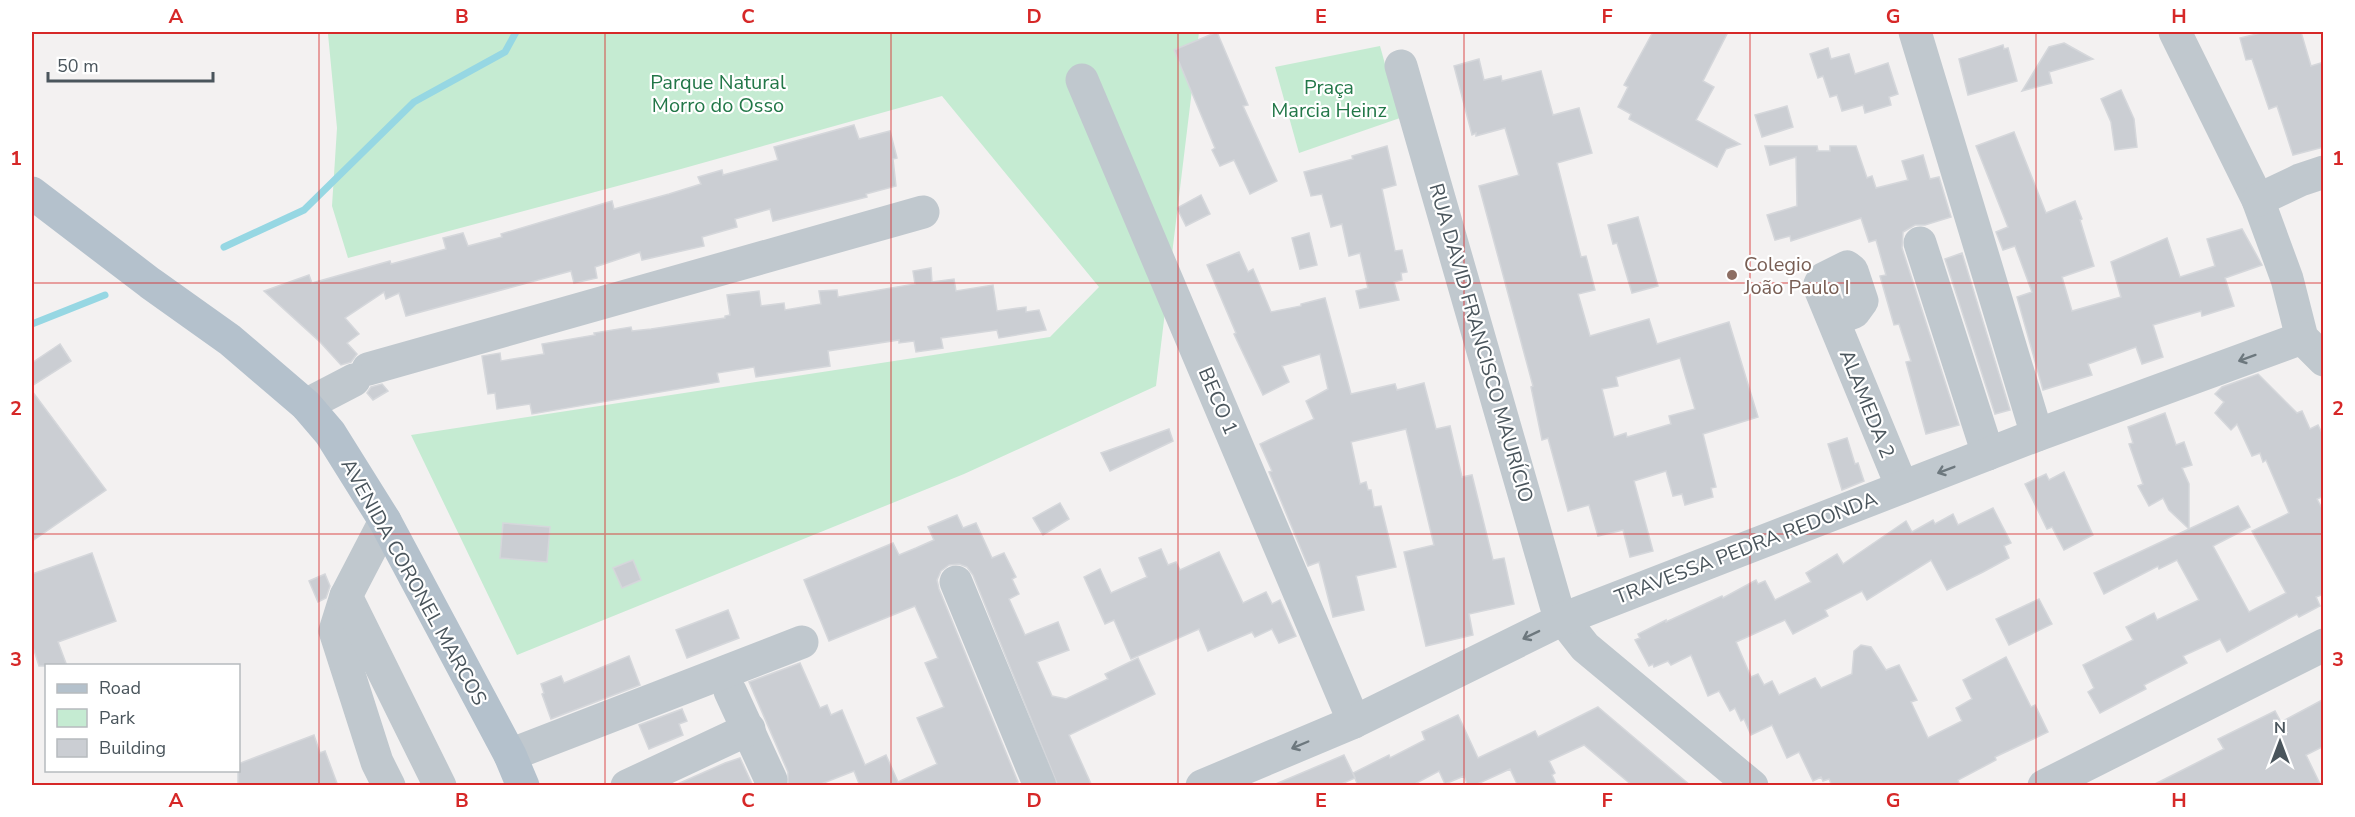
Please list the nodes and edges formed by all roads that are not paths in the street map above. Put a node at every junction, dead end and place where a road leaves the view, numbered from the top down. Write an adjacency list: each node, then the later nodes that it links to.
1 (1915, 32): 13 (street)
2 (2175, 32): 7 (street)
3 (1401, 66): 19 (street, RUA DAVID FRANCISCO MAURÍCIO)
4 (1082, 80): 23 (street, BECO 1)
5 (2324, 172): 7 (street)
6 (32, 193): 12 (main road, AVENIDA CORONEL MARCOS)
7 (2258, 200): 11 (street)
8 (923, 212): 12 (street)
9 (1920, 243): 14 (street)
10 (1833, 320): 15 (street, ALAMEDA 2)
11 (2313, 349): 13 (street, TRAVESSA PEDRA REDONDA, one-way to 13)
12 (306, 405): 16 (main road, AVENIDA CORONEL MARCOS)
13 (2037, 435): 14 (street, TRAVESSA PEDRA REDONDA)
14 (1988, 454): 15 (street, TRAVESSA PEDRA REDONDA, one-way to 15)
15 (1902, 487): 19 (street, TRAVESSA PEDRA REDONDA)
16 (386, 520): 18 (street); 25 (main road, AVENIDA CORONEL MARCOS)
17 (956, 582): 31 (street)
18 (346, 596): 27 (street); 28 (street)
19 (1563, 619): 23 (street, TRAVESSA PEDRA REDONDA, one-way to 23); 33 (street, RUA DAVID FRANCISCO MAURÍCIO)
20 (802, 642): 25 (street)
21 (2324, 645): 34 (street)
22 (730, 691): 24 (street)
23 (1354, 722): 32 (street, TRAVESSA PEDRA REDONDA, one-way to 32)
24 (749, 729): 26 (street); 30 (street)
25 (510, 755): 29 (main road, AVENIDA CORONEL MARCOS)
26 (771, 780)
27 (389, 786)
28 (440, 786)
29 (523, 786)
30 (627, 786)
31 (1040, 786)
32 (1202, 786)
33 (1752, 786)
34 (2044, 786)

